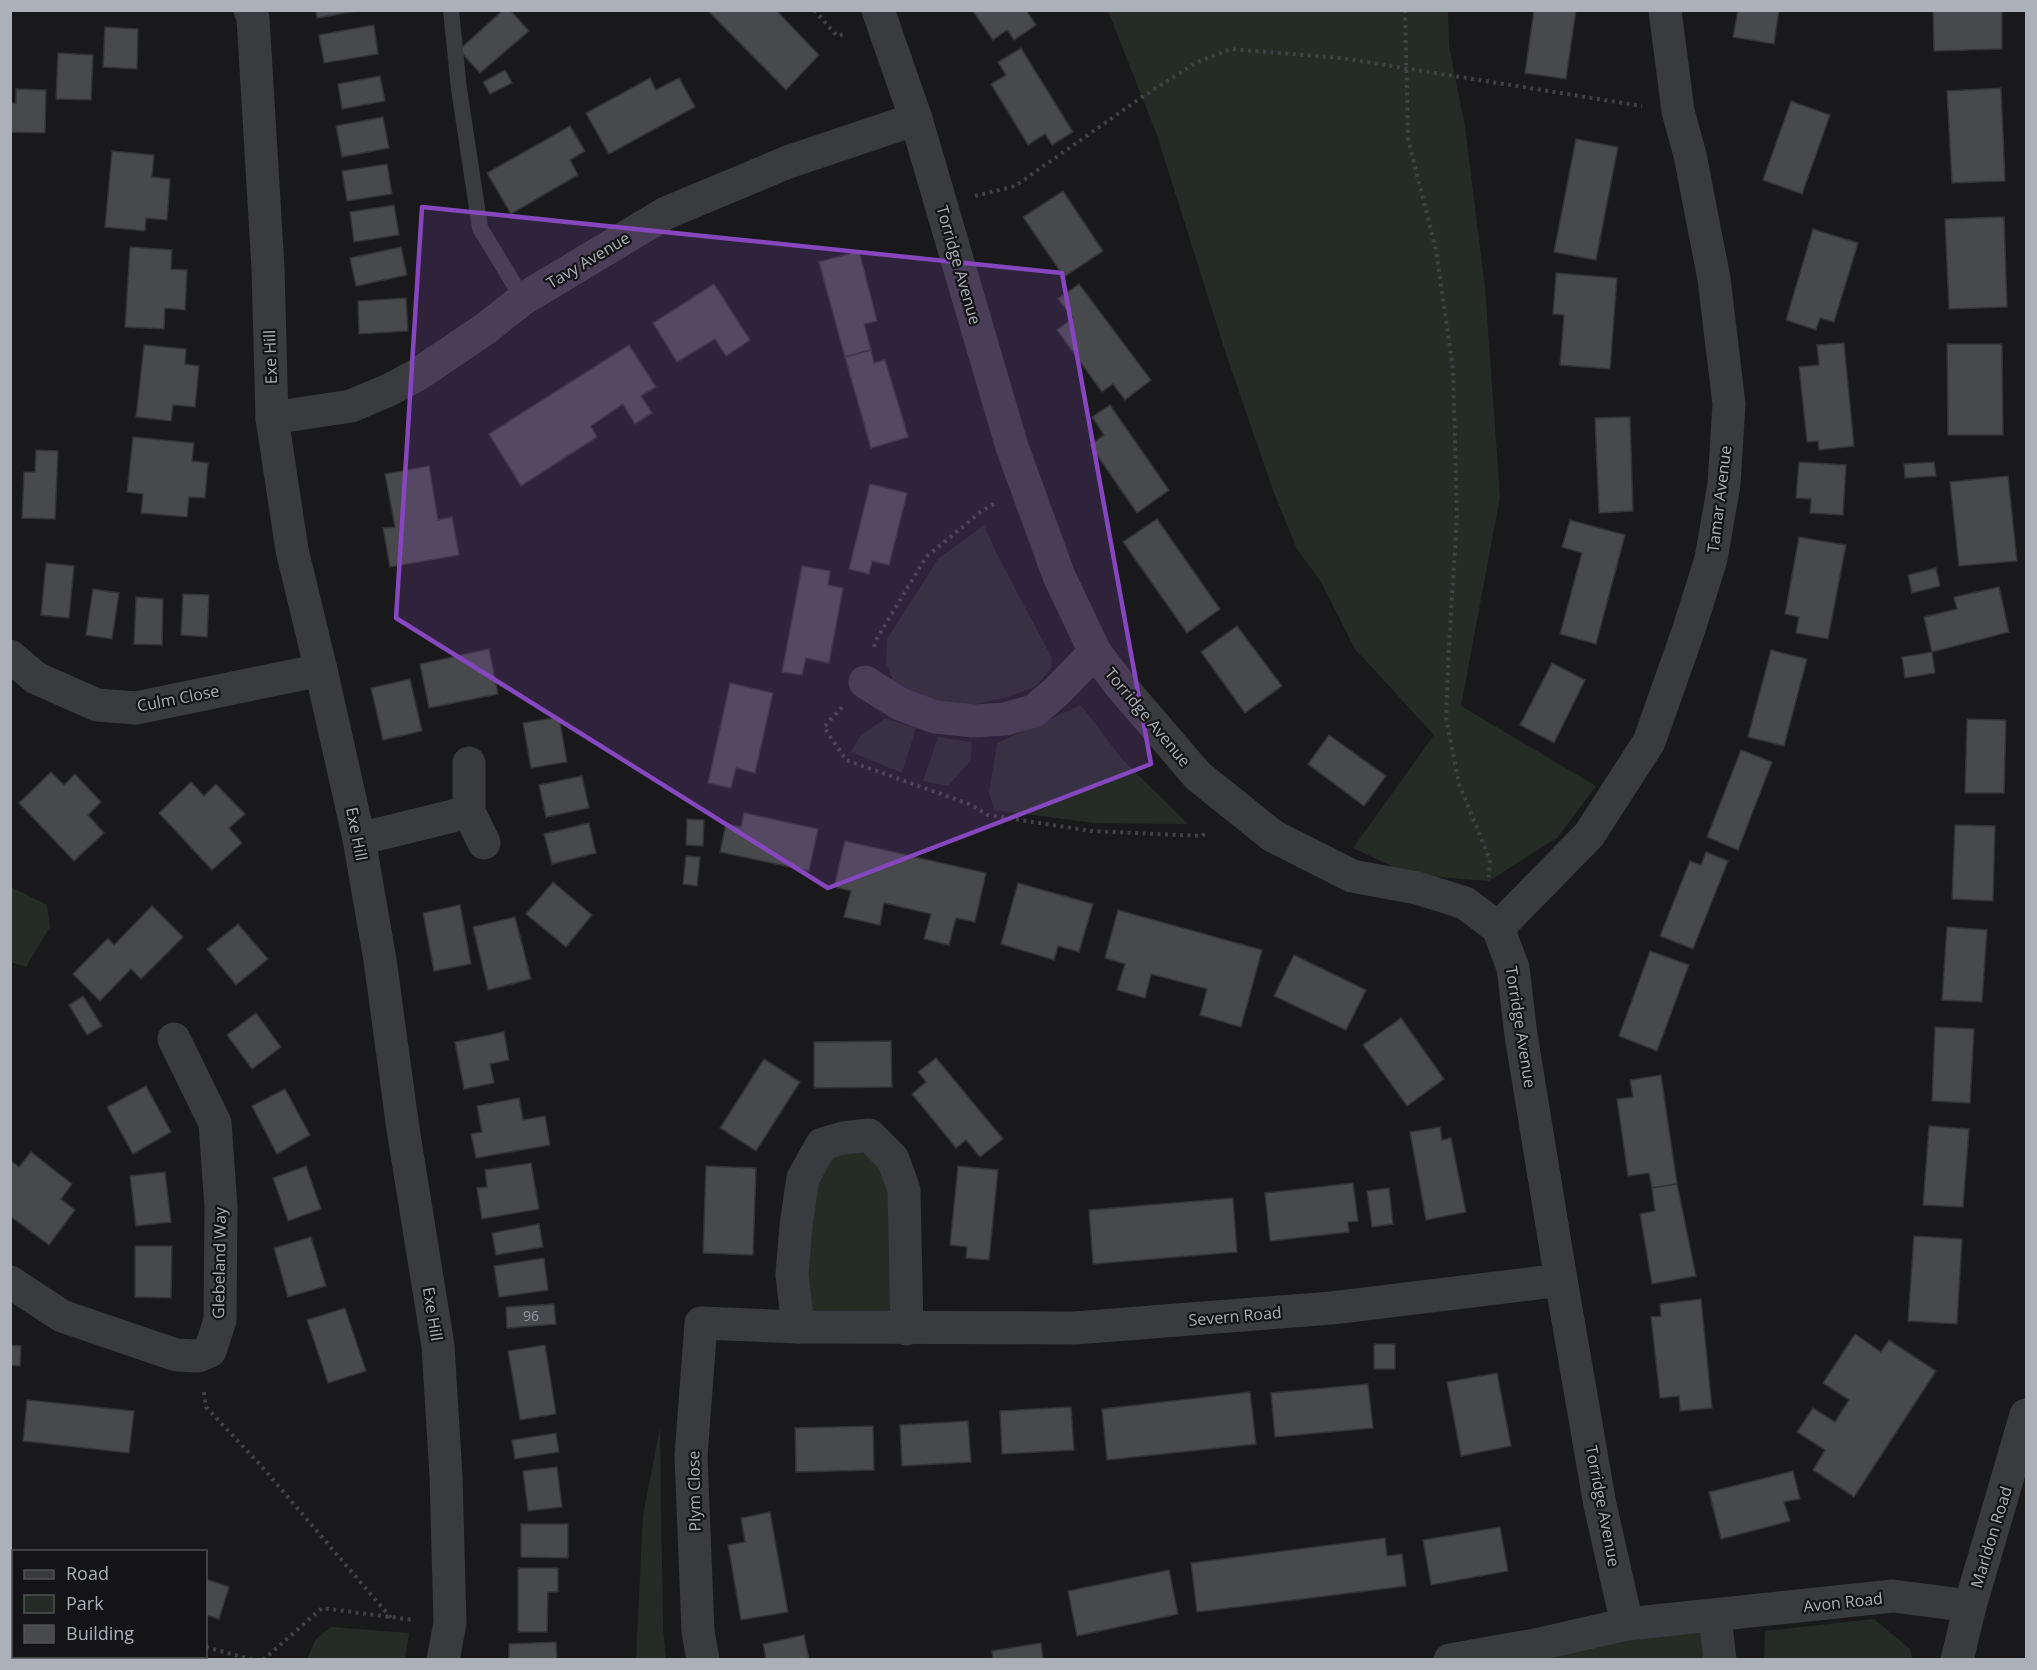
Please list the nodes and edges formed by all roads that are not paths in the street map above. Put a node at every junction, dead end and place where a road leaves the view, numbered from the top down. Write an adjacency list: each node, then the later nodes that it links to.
1 (250, 10): 7 (street, Exe Hill)
2 (451, 10): 6 (lane)
3 (878, 10): 5 (street, Torridge Avenue)
4 (1665, 10): 16 (street, Tamar Avenue)
5 (916, 119): 6 (street, Tavy Avenue); 8 (street, Torridge Avenue)
6 (523, 299): 7 (street, Tavy Avenue)
7 (272, 418): 10 (street, Exe Hill)
8 (1095, 652): 11 (street, Torridge Avenue); 16 (street, Torridge Avenue)
9 (10, 656): 10 (street, Culm Close)
10 (321, 670): 14 (street, Exe Hill)
11 (865, 682)
12 (469, 763): 13 (street)
13 (470, 812): 14 (street); 15 (street)
14 (358, 840): 28 (street, Exe Hill)
15 (484, 843)
16 (1498, 928): 18 (street, Torridge Avenue)
17 (174, 1039): 19 (street, Glebeland Way)
18 (1561, 1280): 22 (street, Severn Road); 26 (street, Torridge Avenue)
19 (10, 1282)
20 (701, 1323): 21 (street, Severn Road); 29 (street, Plym Close)
21 (798, 1327): 22 (street, Severn Road); 22 (street)
22 (907, 1329)
23 (2026, 1415): 24 (street, Marldon Road)
24 (1970, 1606): 25 (street, Avon Road); 32 (street, Marldon Road)
25 (1715, 1616): 26 (street, Avon Road); 31 (street)
26 (1627, 1624): 27 (street, Avon Road)
27 (1535, 1652): 30 (street, Avon Road)
28 (443, 1659)
29 (703, 1659)
30 (1450, 1659)
31 (1720, 1659)
32 (1957, 1659)

